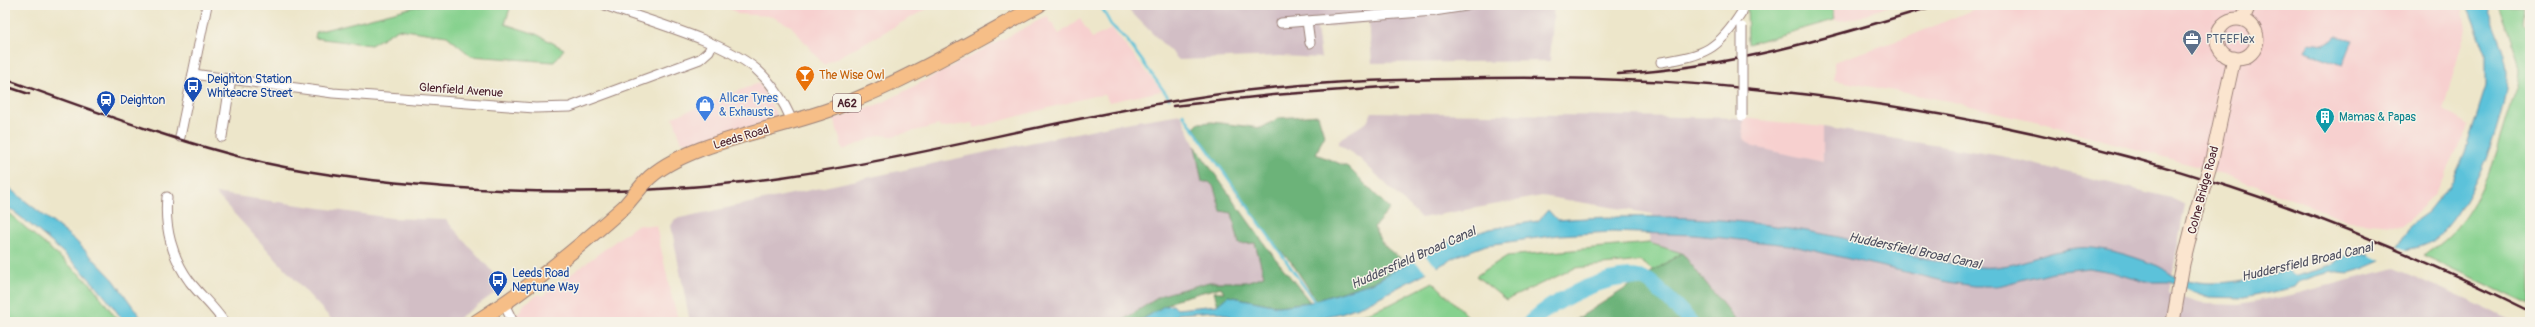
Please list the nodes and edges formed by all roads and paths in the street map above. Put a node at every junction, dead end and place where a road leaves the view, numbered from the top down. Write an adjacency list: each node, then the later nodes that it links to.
1 (207, 5): 15 (street)
2 (605, 5): 12 (street)
3 (1039, 5): 18 (main road, Leeds Road / A62)
4 (2249, 5): 8 (main road)
5 (1466, 6): 6 (street)
6 (1433, 8): 9 (street)
7 (1742, 8): 14 (street); 17 (street, bridge)
8 (2243, 20): 13 (main road); 13 (main road)
9 (1307, 21): 10 (street); 11 (street)
10 (1281, 23)
11 (1310, 43)
12 (712, 44): 16 (street, Glenfield Avenue); 18 (street)
13 (2234, 58): 27 (main road, Colne Bridge Road, bridge)
14 (1661, 62)
15 (193, 74): 16 (street, Glenfield Avenue); 19 (street)
16 (231, 78): 20 (street)
17 (1742, 116)
18 (792, 121): 22 (main road, Leeds Road / A62, bridge)
19 (180, 136)
20 (222, 137)
21 (167, 198): 24 (street)
22 (504, 304): 23 (main road, Leeds Road / A62); 26 (street)
23 (493, 318): 25 (main road, Leeds Road / A62)
24 (224, 322)
25 (476, 322)
26 (513, 322)
27 (2173, 322)

